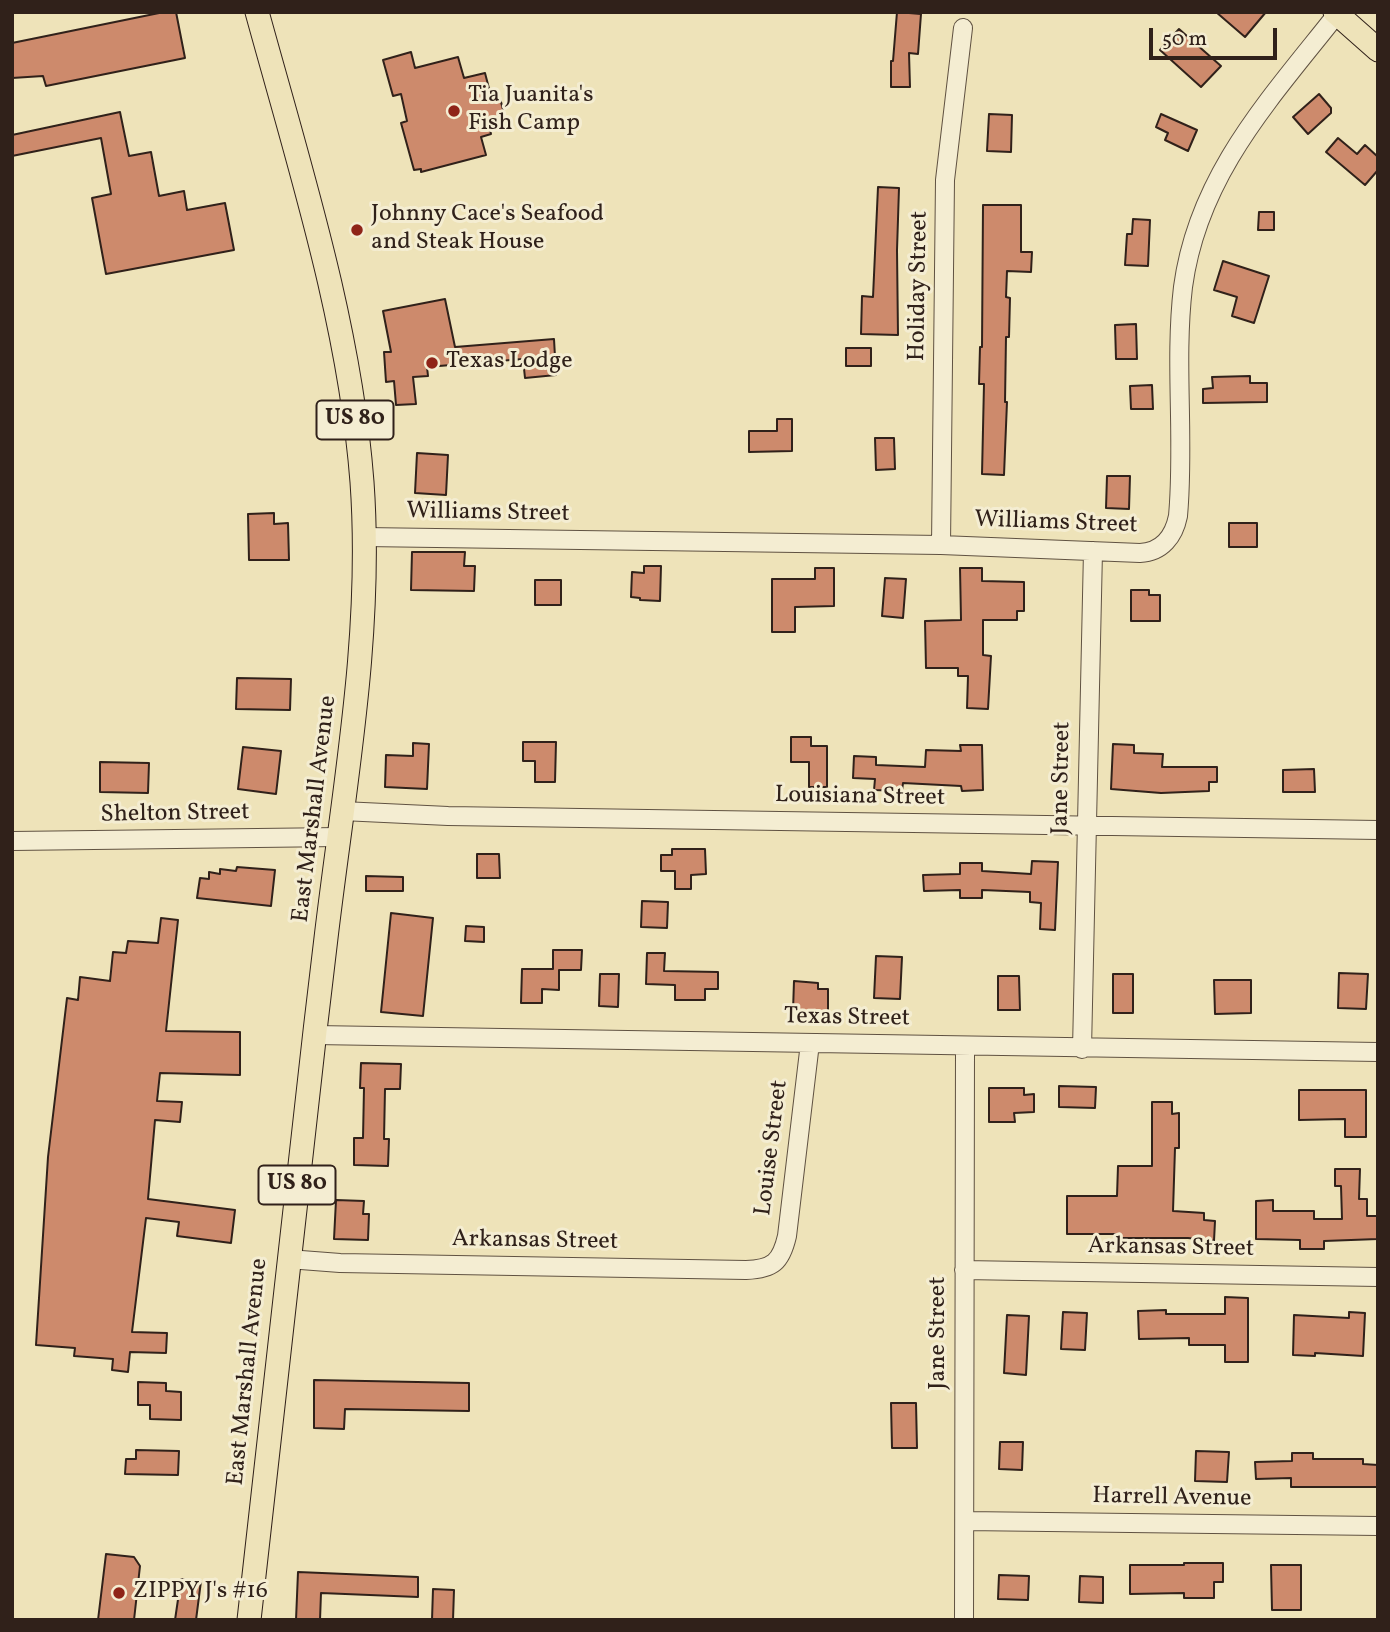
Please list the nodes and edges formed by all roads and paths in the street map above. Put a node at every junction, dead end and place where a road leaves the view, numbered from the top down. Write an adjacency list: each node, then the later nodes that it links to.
1 (257, 12): 5 (main road, East Marshall Avenue / US 80)
2 (1336, 13): 4 (main road); 7 (street, Williams Street)
3 (963, 28): 6 (street, Holiday Street)
4 (1378, 50)
5 (364, 537): 6 (street, Williams Street); 8 (main road, East Marshall Avenue / US 80)
6 (941, 545): 7 (street, Williams Street)
7 (1093, 551): 9 (street, Jane Street)
8 (342, 811): 9 (street, Louisiana Street); 11 (main road, East Marshall Avenue / US 80)
9 (1086, 825): 10 (street, Louisiana Street); 16 (street, Jane Street)
10 (1378, 830)
11 (339, 837): 12 (street, Shelton Street); 13 (main road, East Marshall Avenue / US 80)
12 (12, 841)
13 (315, 1035): 14 (street, Texas Street); 19 (main road, East Marshall Avenue / US 80)
14 (810, 1043): 15 (street, Texas Street); 18 (street, Louise Street)
15 (965, 1046): 16 (street, Texas Street); 20 (street, Jane Street)
16 (1082, 1049): 17 (street, Texas Street)
17 (1378, 1052)
18 (779, 1258): 19 (street, Arkansas Street)
19 (288, 1259): 24 (main road, East Marshall Avenue / US 80)
20 (964, 1270): 21 (street, Arkansas Street); 22 (street, Jane Street)
21 (1378, 1278)
22 (965, 1521): 23 (street, Harrell Avenue); 25 (street, Jane Street)
23 (1378, 1526)
24 (249, 1620)
25 (964, 1620)

